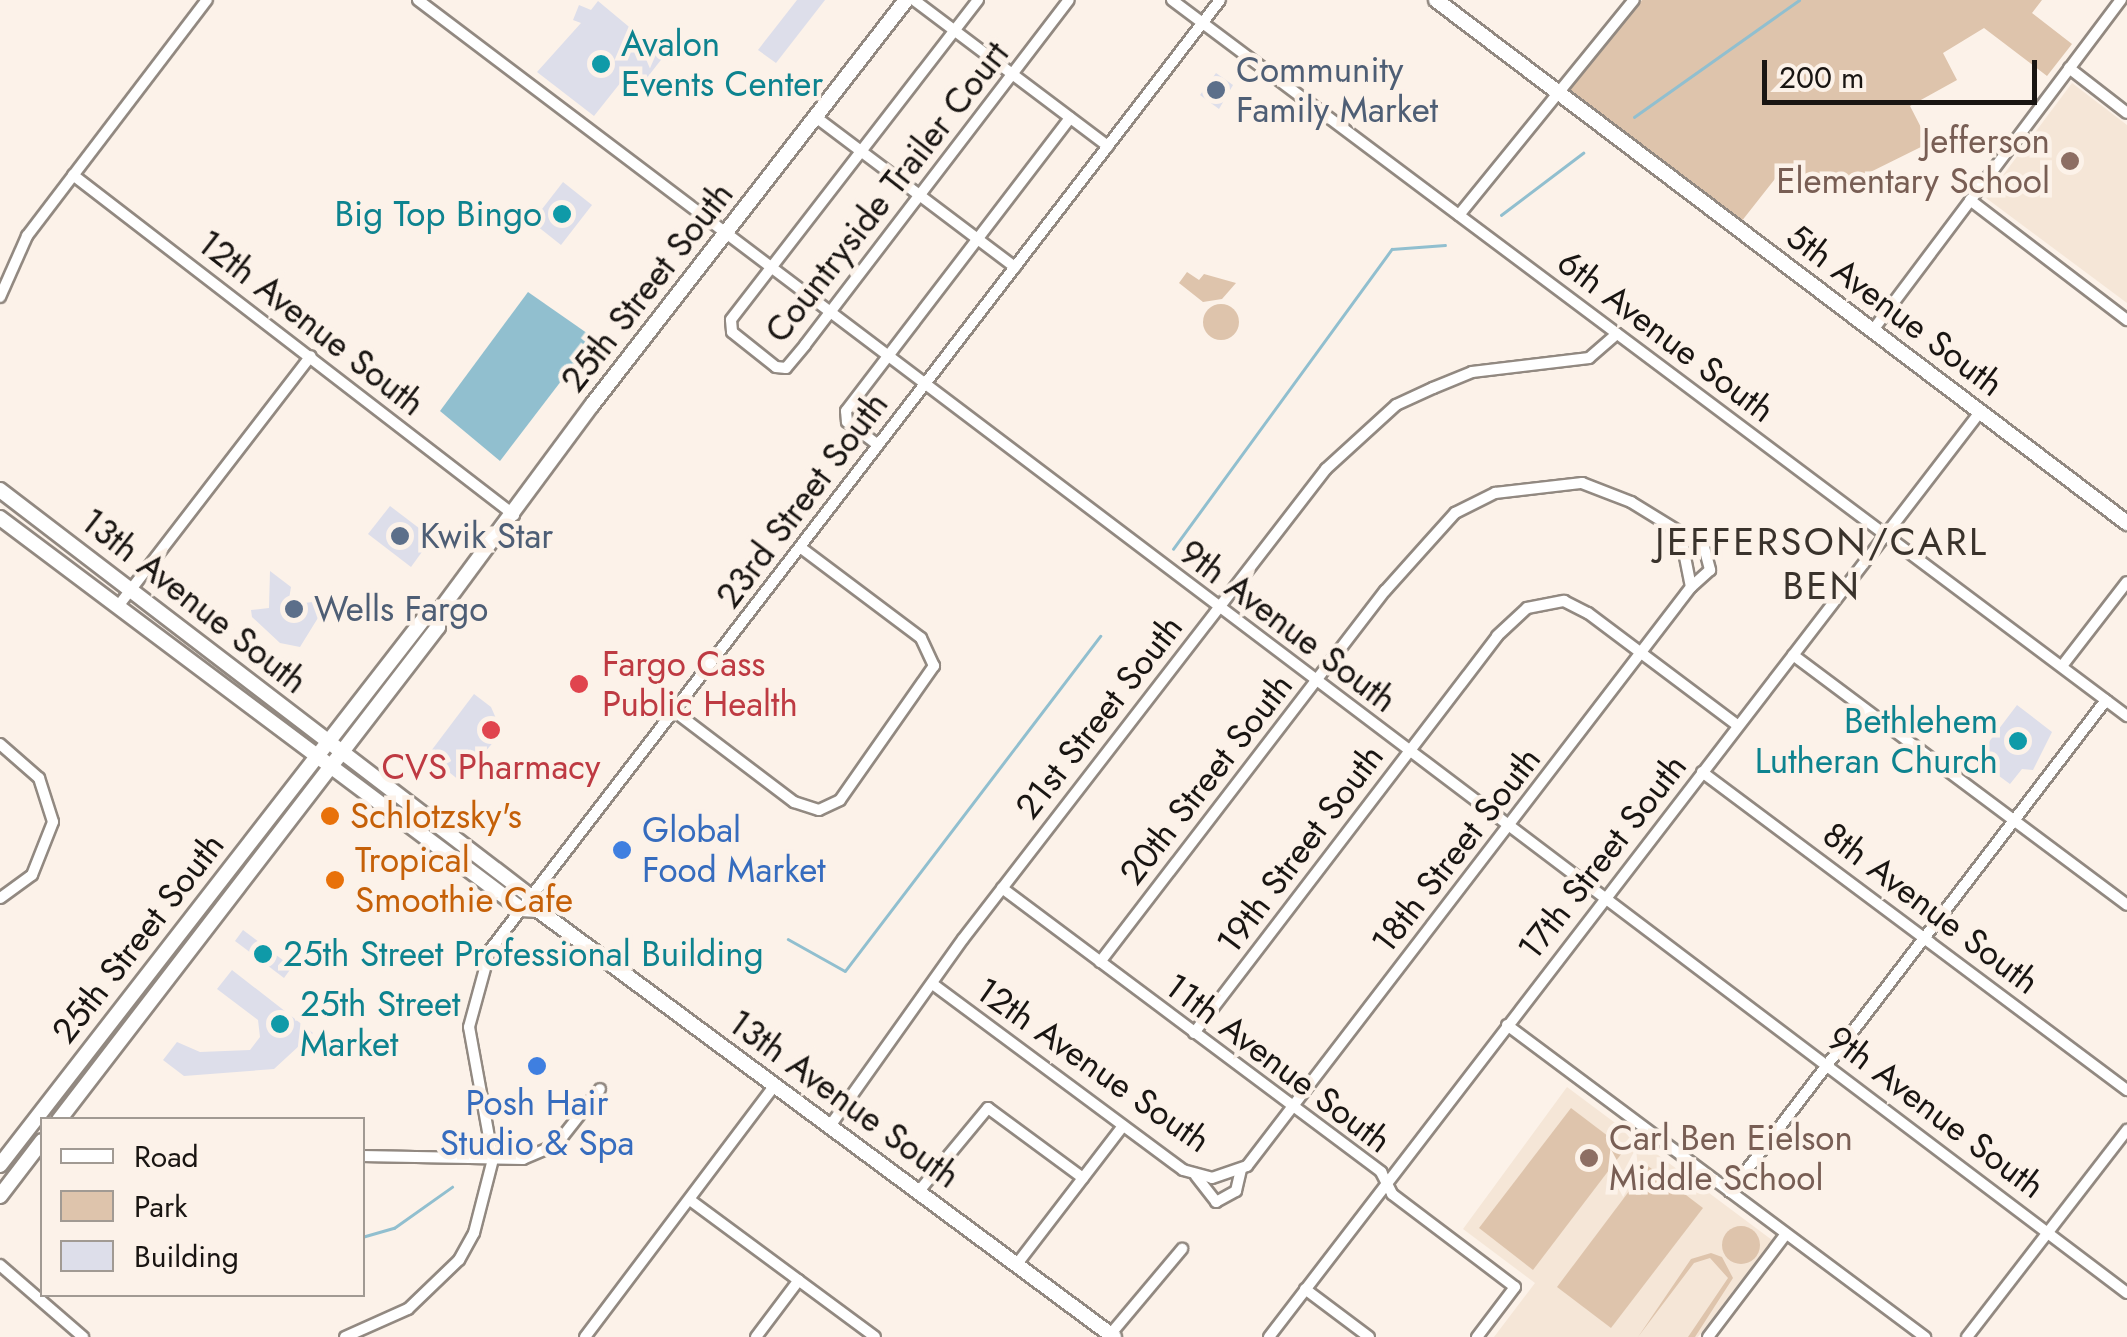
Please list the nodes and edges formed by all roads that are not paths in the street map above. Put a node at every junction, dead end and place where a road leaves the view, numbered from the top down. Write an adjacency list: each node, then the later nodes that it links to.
1 (207, 0): 22 (street)
2 (418, 0): 26 (street, 9th Avenue South)
3 (906, 0): 18 (main road, 25th Street South)
4 (914, 0): 13 (street)
5 (978, 0): 13 (street, Countryside Trailer Court)
6 (1070, 0): 15 (street, Countryside Trailer Court)
7 (1172, 0): 12 (street, 6th Avenue South)
8 (1220, 0): 12 (street, 23rd Street South)
9 (1436, 0): 16 (main road, 5th Avenue South)
10 (1634, 0): 16 (street)
11 (2121, 0): 14 (street)
12 (1202, 23): 20 (street, 23rd Street South); 25 (street, 6th Avenue South)
13 (954, 30): 15 (street); 21 (street, Countryside Trailer Court)
14 (2069, 68): 17 (street); 24 (street)
15 (1012, 75): 19 (street); 23 (street, Countryside Trailer Court)
16 (1556, 90): 25 (street); 33 (main road, 5th Avenue South)
17 (2127, 113)
18 (817, 118): 21 (street); 26 (main road, 25th Street South)
19 (1070, 118): 20 (street); 27 (street)
20 (1108, 146): 28 (street, 23rd Street South)
21 (861, 151): 23 (street); 29 (street, Countryside Trailer Court)
22 (73, 176): 30 (street); 35 (street, 12th Avenue South)
23 (921, 196): 27 (street); 31 (street, Countryside Trailer Court)
24 (1970, 200): 32 (street); 33 (street)
25 (1460, 215): 34 (street, 6th Avenue South)
26 (724, 237): 29 (street, 9th Avenue South); 41 (main road, 25th Street South)
27 (978, 238): 28 (street); 36 (street)
28 (1016, 266): 37 (street, 23rd Street South)
29 (770, 272): 31 (street, 9th Avenue South); 31 (street, Countryside Trailer Court)
30 (0, 296)
31 (828, 316): 36 (street, 9th Avenue South)
32 (2127, 320)
33 (1872, 330): 38 (main road, 5th Avenue South)
34 (1617, 334): 44 (street, 6th Avenue South); 51 (street, 21st Street South)
35 (311, 356): 41 (street, 12th Avenue South); 49 (street)
36 (886, 358): 37 (street, 9th Avenue South); 39 (street)
37 (924, 386): 39 (street, 23rd Street South); 51 (street, 9th Avenue South)
38 (1980, 412): 43 (main road, 5th Avenue South); 44 (street, 17th Street South)
39 (878, 445): 46 (street, 23rd Street South)
40 (0, 490): 49 (main road, 13th Avenue South)
41 (514, 516): 52 (main road, 25th Street South)
42 (0, 518): 50 (main road, 13th Avenue South)
43 (2127, 523)
44 (1884, 535): 54 (street, 17th Street South); 55 (street, 6th Avenue South)
45 (1681, 537): 48 (street); 48 (street, 18th Street South); 56 (street, 20th Street South)
46 (800, 548): 58 (street, 23rd Street South); 58 (street)
47 (2127, 582): 55 (street)
48 (1691, 588): 53 (street, 18th Street South)
49 (130, 590): 50 (street); 61 (main road, 13th Avenue South)
50 (119, 606): 65 (main road, 13th Avenue South)
51 (1217, 608): 56 (street, 9th Avenue South); 70 (street, 21st Street South)
52 (438, 613): 61 (main road, 25th Street South); 64 (main road, 25th Street South)
53 (1642, 653): 60 (street); 63 (street, 19th Street South); 69 (street, 18th Street South)
54 (1793, 655): 60 (street, 17th Street South); 68 (street)
55 (2062, 666): 57 (street, 6th Avenue South)
56 (1316, 681): 63 (street, 9th Avenue South); 76 (street, 20th Street South)
57 (2106, 700): 59 (street, 6th Avenue South); 68 (street)
58 (678, 715): 73 (street, 23rd Street South)
59 (2127, 716)
60 (1738, 725): 67 (street, 17th Street South)
61 (328, 741): 64 (main road, 13th Avenue South); 65 (main road, 25th Street South)
62 (0, 744): 72 (street)
63 (1410, 751): 69 (street, 9th Avenue South); 79 (street, 19th Street South)
64 (342, 752): 66 (main road, 25th Street South); 73 (main road, 13th Avenue South)
65 (317, 756): 66 (main road, 13th Avenue South); 85 (main road, 25th Street South)
66 (330, 766): 73 (main road, 13th Avenue South); 85 (main road, 25th Street South)
67 (1702, 772): 71 (street, 17th Street South); 75 (street, 8th Avenue South)
68 (2014, 820): 74 (street); 75 (street)
69 (1508, 827): 71 (street, 9th Avenue South); 84 (street, 18th Street South)
70 (1002, 888): 76 (street, 11th Avenue South); 77 (street, 21st Street South)
71 (1604, 897): 78 (street, 17th Street South); 80 (street, 9th Avenue South)
72 (0, 898)
73 (530, 905): 81 (main road, 13th Avenue South); 92 (street, 23rd Street South)
74 (2127, 905)
75 (1925, 937): 80 (street); 83 (street, 8th Avenue South)
76 (1100, 962): 79 (street, 11th Avenue South)
77 (934, 985): 86 (street, 21st Street South); 87 (street, 12th Avenue South)
78 (1507, 1026): 97 (street, 17th Street South); 99 (street)
79 (1194, 1033): 84 (street, 11th Avenue South)
80 (1826, 1065): 99 (street); 102 (street, 9th Avenue South)
81 (774, 1086): 86 (main road, 13th Avenue South); 101 (street)
82 (600, 1089): 92 (street)
83 (2127, 1090)
84 (1294, 1106): 94 (street, 18th Street South); 97 (street, 11th Avenue South)
85 (51, 1117)
86 (830, 1126): 98 (main road, 13th Avenue South)
87 (1123, 1126): 95 (street, 12th Avenue South); 96 (street)
88 (40, 1128): 93 (main road, 25th Street South)
89 (2127, 1130): 102 (street)
90 (40, 1144): 100 (main road)
91 (365, 1156): 92 (street)
92 (493, 1159): 112 (street, 23rd Street South)
93 (0, 1166)
94 (1240, 1170): 95 (street, 12th Avenue South); 95 (street, 18th Street South)
95 (1196, 1176)
96 (1083, 1178): 98 (street); 105 (street)
97 (1386, 1183): 108 (street, 17th Street South); 118 (street, 11th Avenue South)
98 (919, 1191): 105 (main road, 13th Avenue South)
99 (1730, 1192): 103 (street)
100 (0, 1196)
101 (690, 1200): 107 (street); 113 (street)
102 (2048, 1232): 109 (street, 9th Avenue South); 121 (street)
103 (1786, 1234): 119 (street); 120 (street)
104 (1182, 1248): 110 (street)
105 (1017, 1264): 110 (main road, 13th Avenue South)
106 (0, 1265): 111 (street)
107 (799, 1280): 114 (street); 115 (street)
108 (1305, 1289): 116 (street, 17th Street South); 117 (street)
109 (2127, 1293)
110 (1111, 1336)
111 (83, 1337)
112 (345, 1337)
113 (585, 1337)
114 (756, 1337)
115 (875, 1337)
116 (1269, 1337)
117 (1369, 1337)
118 (1477, 1337)
119 (1708, 1337)
120 (1925, 1337)
121 (1967, 1337)

